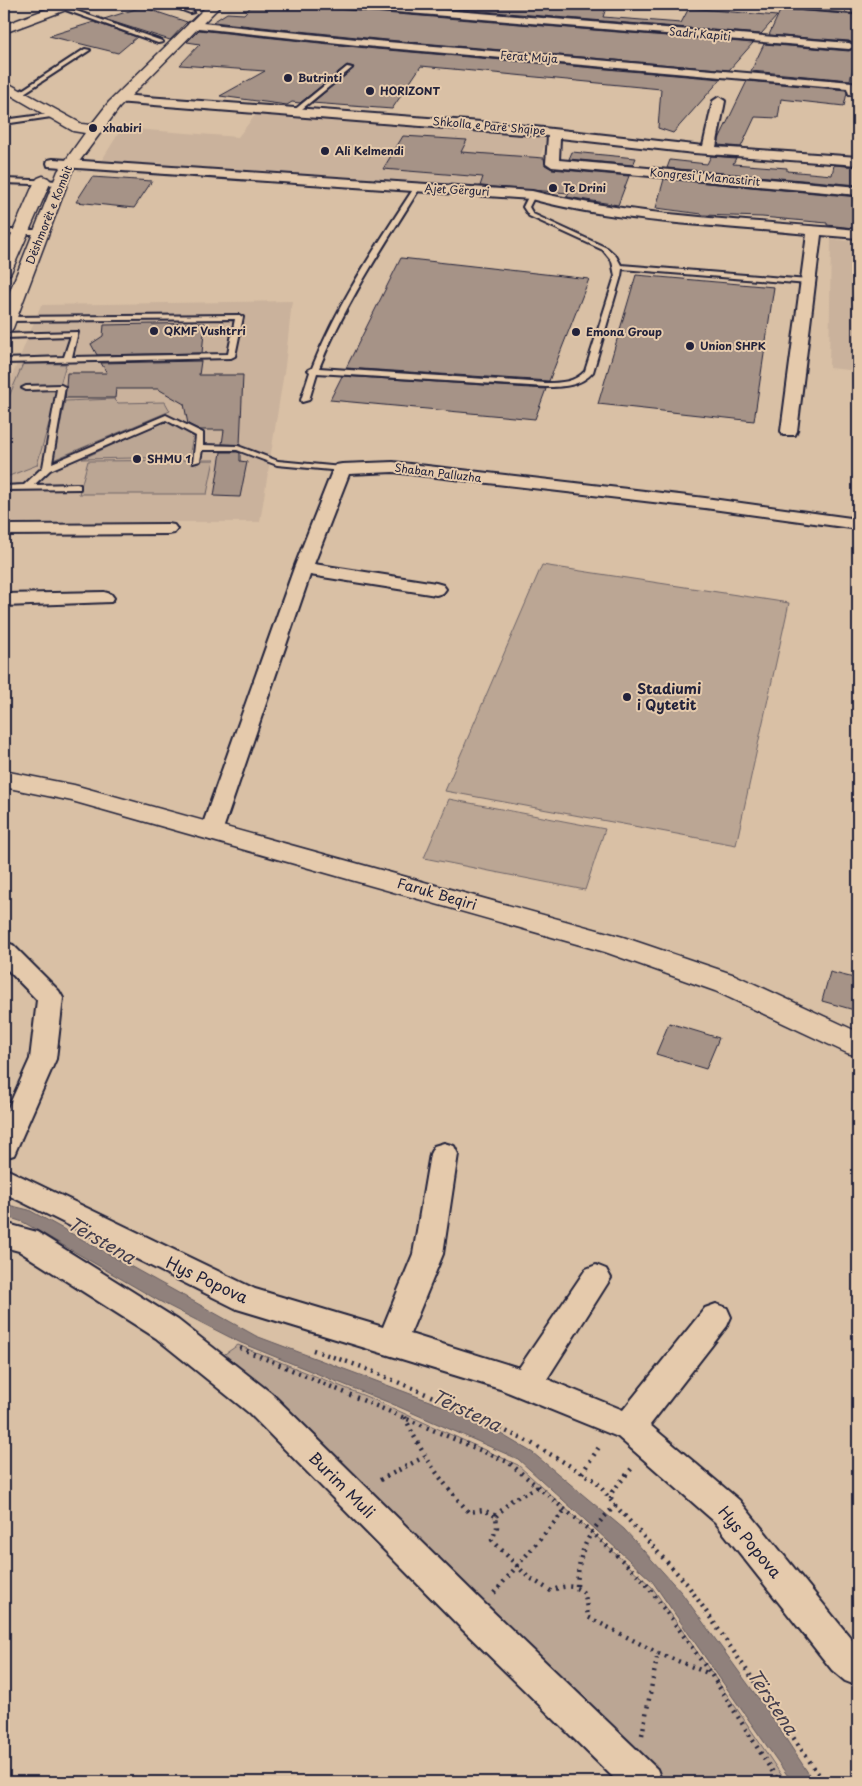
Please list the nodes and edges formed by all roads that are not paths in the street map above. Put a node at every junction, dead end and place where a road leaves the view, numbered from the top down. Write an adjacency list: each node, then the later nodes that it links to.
1 (168, 4): 7 (lane)
2 (334, 4): 8 (street, Sadri Kapiti)
3 (774, 4): 6 (street)
4 (63, 5): 9 (street); 10 (street); 11 (lane)
5 (558, 10): 8 (street)
6 (858, 10)
7 (202, 12): 11 (street); 17 (street, Ferat Muja); 19 (street, Dëshmorët e Kombit)
8 (551, 21): 12 (street, Sadri Kapiti)
9 (4, 23)
10 (4, 29)
11 (160, 42): 15 (street)
12 (849, 46)
13 (87, 50): 18 (lane)
14 (349, 68): 22 (lane)
15 (115, 84)
16 (4, 85): 18 (street)
17 (858, 92)
18 (19, 94): 23 (street)
19 (120, 99): 22 (street, Shkolla e Parë Shqipe); 26 (street, Dëshmorët e Kombit)
20 (719, 101): 28 (street)
21 (89, 112): 25 (street, Dëshmorët e Kombit)
22 (294, 112): 27 (street, Shkolla e Parë Shqipe)
23 (56, 115): 24 (lane); 25 (street)
24 (4, 122)
25 (78, 128): 26 (street); 30 (street, Dëshmorët e Kombit)
26 (94, 130): 31 (street, Dëshmorët e Kombit)
27 (554, 132): 28 (street, Shkolla e Parë Shqipe); 37 (street, Kongresi i Manastirit)
28 (708, 149): 29 (street, Shkolla e Parë Shqipe)
29 (858, 161)
30 (53, 164): 31 (street, Ajet Gërguri); 33 (street, Dëshmorët e Kombit)
31 (68, 165): 34 (street, Dëshmorët e Kombit); 35 (street, Ajet Gërguri)
32 (4, 181): 33 (lane)
33 (43, 182): 34 (lane); 40 (street, Dëshmorët e Kombit)
34 (61, 183): 41 (street, Dëshmorët e Kombit)
35 (417, 188): 36 (street, Ajet Gërguri); 50 (lane)
36 (535, 191): 38 (street, Ajet Gërguri); 43 (lane)
37 (858, 191)
38 (815, 229): 42 (street, Ajet Gërguri); 45 (street)
39 (4, 232): 40 (lane)
40 (19, 232): 41 (lane); 44 (street, Dëshmorët e Kombit)
41 (42, 232): 46 (street, Dëshmorët e Kombit)
42 (858, 234)
43 (618, 267): 45 (lane); 50 (lane)
44 (4, 270)
45 (808, 282): 53 (street)
46 (6, 323): 48 (lane)
47 (4, 336): 48 (lane)
48 (67, 360): 49 (lane)
49 (4, 361)
50 (312, 370): 52 (lane)
51 (26, 388): 56 (lane)
52 (305, 400)
53 (789, 431)
54 (198, 446): 55 (lane); 56 (lane); 57 (lane)
55 (196, 461)
56 (47, 468): 58 (lane)
57 (342, 468): 61 (street, Shaban Palluzha); 64 (street)
58 (28, 487): 59 (lane); 60 (lane)
59 (77, 487)
60 (4, 488)
61 (858, 524)
62 (168, 529): 63 (street)
63 (4, 530)
64 (303, 568): 65 (street); 69 (street)
65 (436, 589)
66 (104, 598): 67 (street)
67 (4, 600)
68 (4, 779): 69 (street, Faruk Beqiri)
69 (211, 832): 71 (street, Faruk Beqiri)
70 (4, 952): 72 (street)
71 (858, 1045)
72 (4, 1147)
73 (444, 1154): 78 (street)
74 (4, 1180): 78 (street, Hys Popova)
75 (4, 1235): 82 (street, Burim Muli)
76 (596, 1278): 79 (street)
77 (716, 1317): 80 (street)
78 (392, 1342): 79 (street, Hys Popova)
79 (526, 1384): 80 (street, Hys Popova)
80 (640, 1436): 81 (street, Hys Popova)
81 (858, 1668)
82 (639, 1777)

